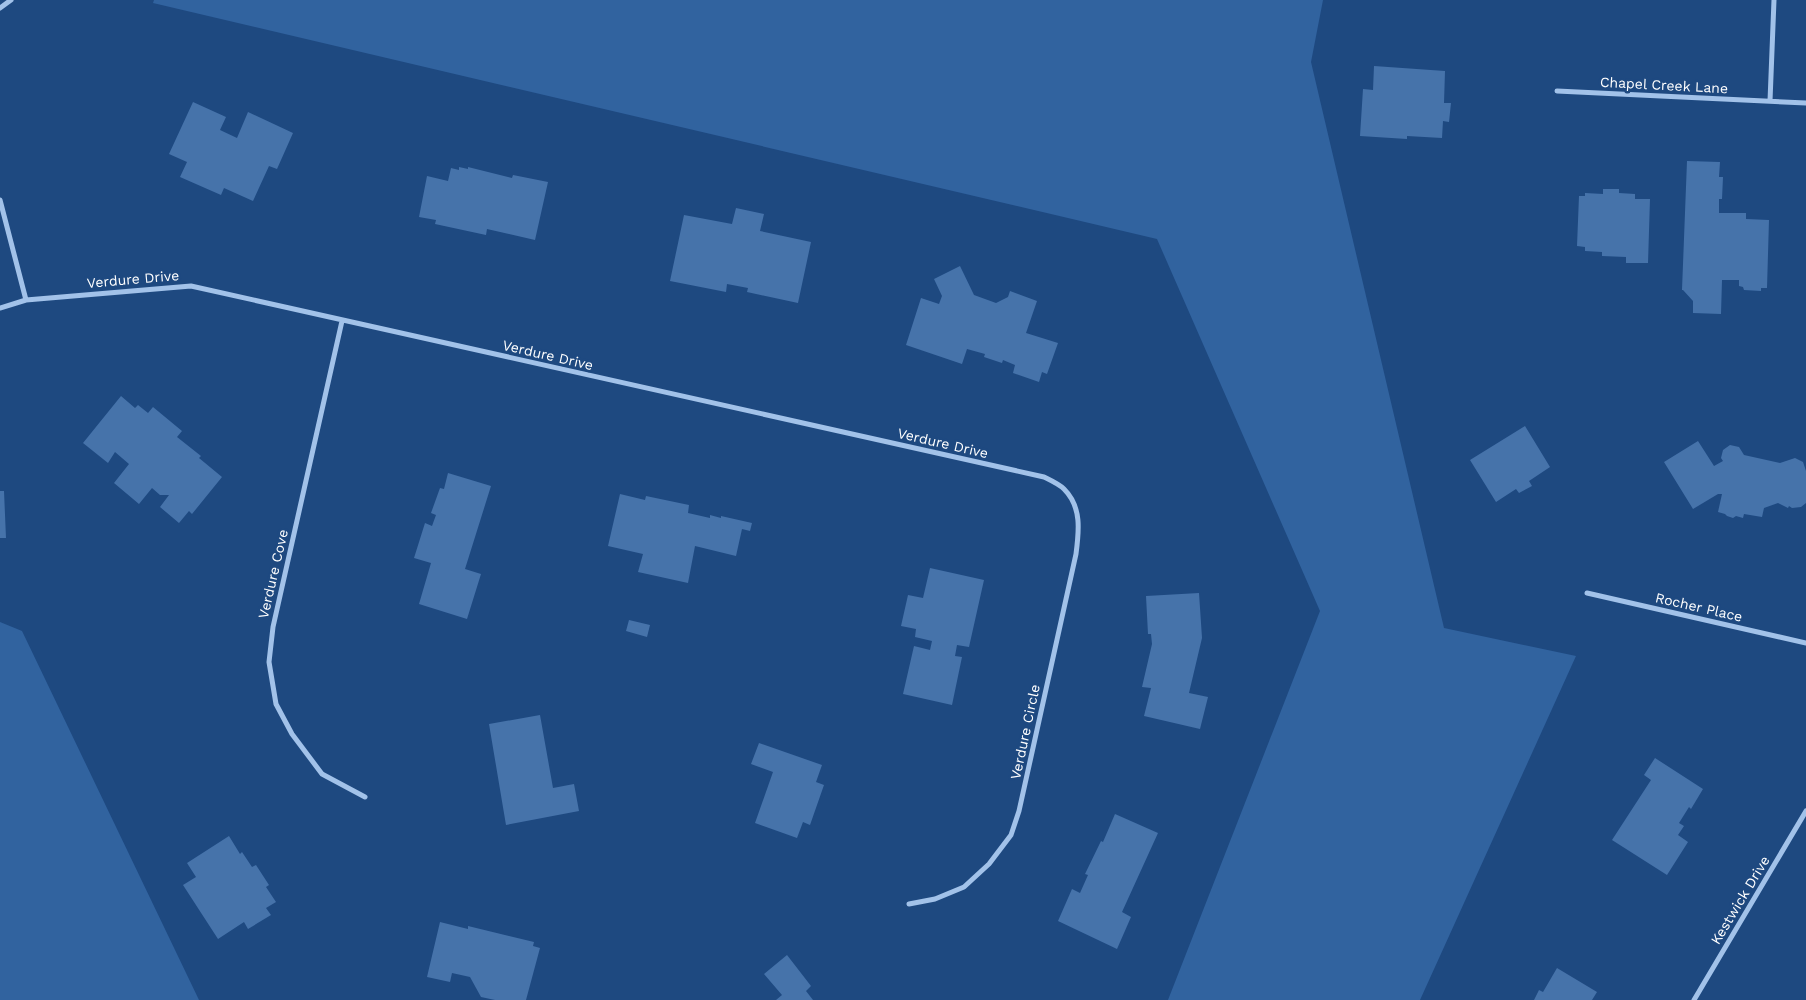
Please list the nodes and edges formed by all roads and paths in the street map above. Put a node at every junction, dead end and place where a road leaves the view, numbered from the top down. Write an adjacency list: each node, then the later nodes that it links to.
1 (11, 0): 3 (street)
2 (1774, 0): 5 (street)
3 (0, 8)
4 (1557, 91): 5 (street, Chapel Creek Lane)
5 (1770, 101): 6 (street, Chapel Creek Lane)
6 (1806, 103)
7 (0, 200): 8 (street)
8 (26, 300): 9 (street, Verdure Drive); 10 (street, Verdure Drive)
9 (0, 308)
10 (342, 321): 11 (street, Verdure Drive); 14 (street, Verdure Cove)
11 (1076, 507): 16 (street, Verdure Circle)
12 (1588, 593): 13 (street, Rocher Place)
13 (1806, 643)
14 (365, 797)
15 (1806, 811): 17 (street, Kestwick Drive)
16 (908, 904)
17 (1694, 1000)

